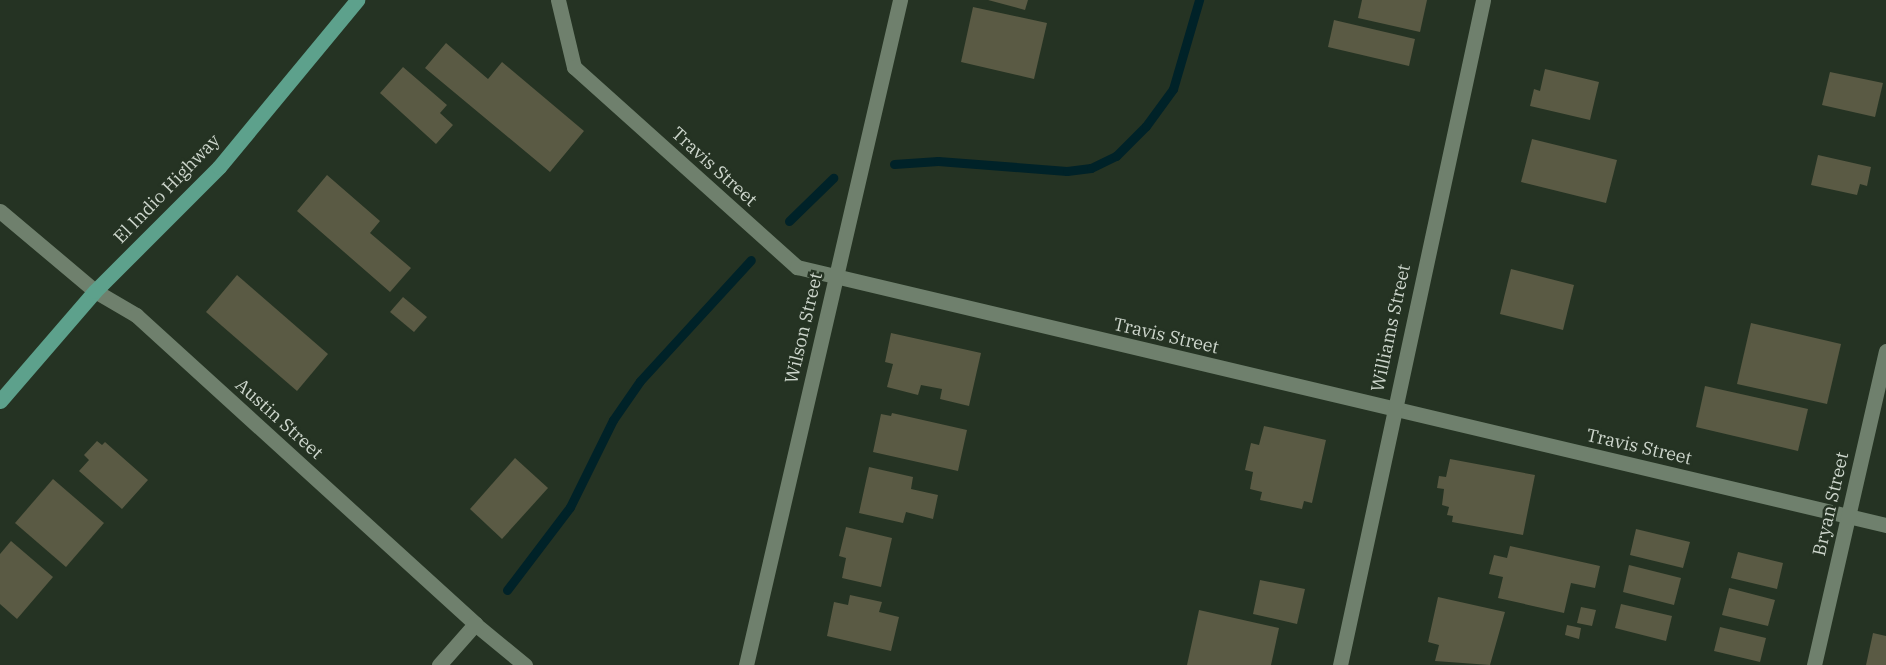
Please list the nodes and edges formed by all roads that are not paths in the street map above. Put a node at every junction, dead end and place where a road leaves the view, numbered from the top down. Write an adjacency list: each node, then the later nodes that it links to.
1 (357, 0): 7 (main road, El Indio Highway)
2 (558, 0): 6 (street, Travis Street)
3 (900, 0): 6 (street, Wilson Street)
4 (1483, 0): 10 (street, Williams Street)
5 (0, 211): 7 (street, Austin Street)
6 (836, 278): 10 (street, Travis Street); 16 (street, Wilson Street)
7 (95, 291): 9 (main road, El Indio Highway); 13 (street, Austin Street)
8 (1886, 351): 11 (street, Bryan Street)
9 (0, 400)
10 (1394, 410): 11 (street, Travis Street); 17 (street, Williams Street)
11 (1848, 516): 12 (street, Travis Street); 18 (street, Bryan Street)
12 (1886, 525)
13 (474, 624): 14 (street); 15 (street, Austin Street)
14 (439, 665)
15 (525, 665)
16 (746, 665)
17 (1340, 665)
18 (1814, 665)

